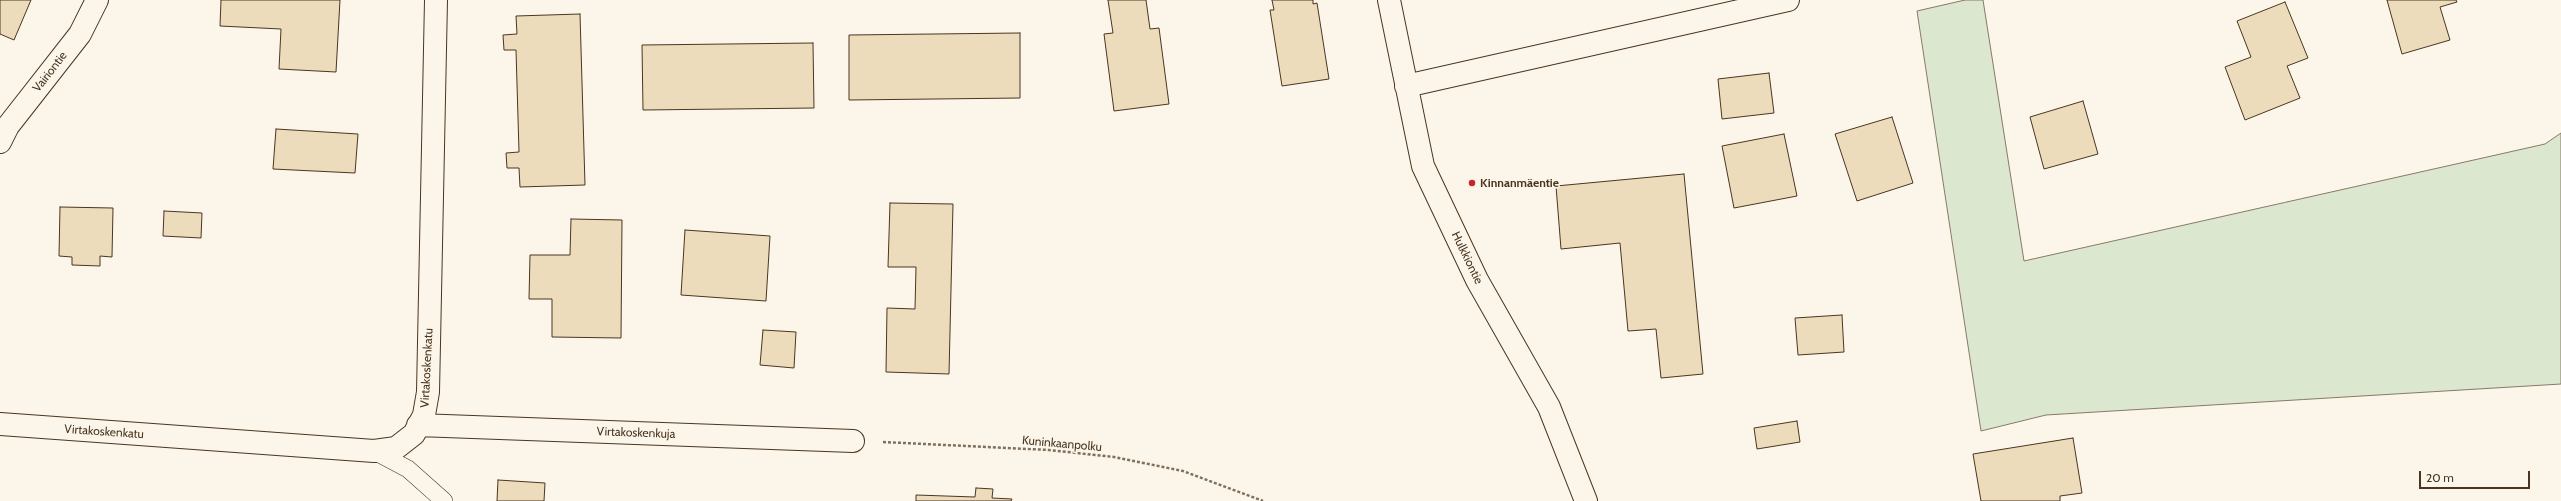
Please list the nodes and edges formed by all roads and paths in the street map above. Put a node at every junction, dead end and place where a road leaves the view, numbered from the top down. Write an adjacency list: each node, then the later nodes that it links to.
1 (97, 0): 6 (street, Vairiontie)
2 (436, 0): 8 (street, Virtakoskenkatu)
3 (1389, 0): 5 (street, Hulkkiontie)
4 (1788, 0): 5 (street)
5 (1406, 86): 13 (street, Hulkkiontie)
6 (0, 142)
7 (0, 424): 10 (street, Virtakoskenkatu)
8 (418, 425): 9 (street, Virtakoskenkuja); 10 (street, Virtakoskenkatu)
9 (853, 441): 12 (path, Kuninkaanpolku)
10 (374, 451): 11 (lane)
11 (444, 501)
12 (1263, 501)
13 (1586, 501)

